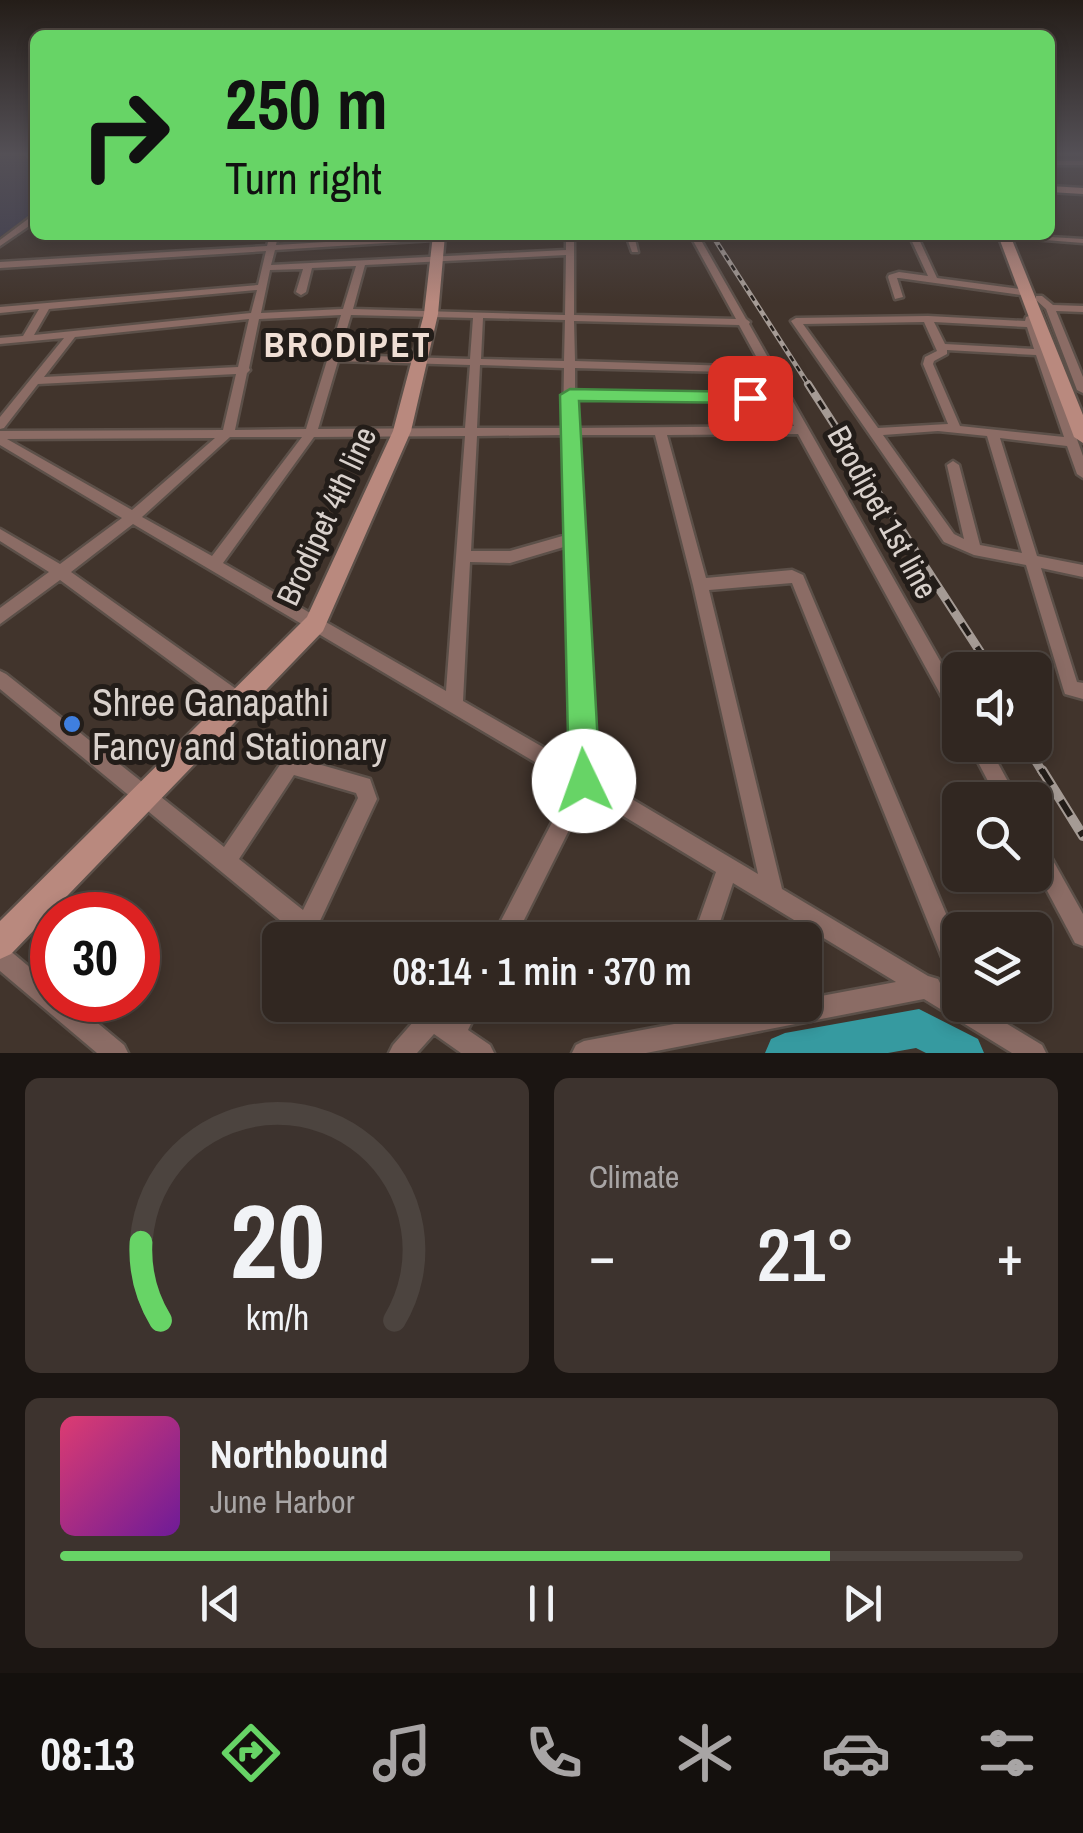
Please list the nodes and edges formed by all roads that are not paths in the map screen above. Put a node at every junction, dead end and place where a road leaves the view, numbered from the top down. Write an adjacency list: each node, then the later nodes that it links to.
1 (30, 221): 3 (street)
2 (30, 228): 3 (street)
3 (18, 229): 13 (street)
4 (1055, 239): 10 (street)
5 (632, 240): 15 (street)
6 (697, 240): 34 (street, Brodipet 1st line)
7 (914, 240): 20 (street)
8 (1007, 240): 24 (street)
9 (1020, 240): 24 (street)
10 (1083, 241)
11 (272, 242): 14 (street); 17 (street); 19 (street)
12 (570, 243): 14 (street); 32 (street)
13 (0, 244)
14 (439, 244): 16 (street); 29 (street, Brodipet 4th line)
15 (635, 250)
16 (362, 262): 18 (street); 28 (street)
17 (0, 266)
18 (308, 266): 19 (street); 22 (street)
19 (267, 268): 21 (street)
20 (933, 278): 23 (street); 24 (street)
21 (261, 287): 25 (street); 30 (street)
22 (300, 292)
23 (898, 297)
24 (1037, 299): 26 (street); 35 (street); 39 (street); 47 (street)
25 (46, 306): 27 (street); 37 (street)
26 (1083, 308)
27 (0, 310)
28 (349, 312): 29 (street); 30 (street); 43 (street)
29 (431, 314): 31 (street); 44 (street, Brodipet 4th line)
30 (255, 316): 36 (street); 48 (street)
31 (478, 316): 32 (street); 45 (street)
32 (568, 318): 34 (street); 46 (street)
33 (928, 319): 35 (street); 40 (street); 61 (street)
34 (744, 322): 49 (street, Brodipet 1st line)
35 (1030, 324): 42 (street)
36 (74, 334): 37 (street); 50 (street)
37 (27, 338): 38 (street)
38 (0, 342)
39 (1066, 345): 41 (street); 51 (street)
40 (941, 347): 42 (street); 56 (street)
41 (1083, 348)
42 (1040, 352): 66 (street)
43 (335, 358): 44 (street); 64 (street)
44 (419, 360): 45 (street); 58 (street, Brodipet 4th line)
45 (473, 361): 46 (street); 65 (street)
46 (570, 364): 49 (street); 52 (street)
47 (1060, 366): 54 (street); 66 (street)
48 (244, 370): 50 (street); 63 (street)
49 (769, 370): 53 (street, Brodipet 1st line)
50 (36, 381): 55 (street)
51 (1083, 390)
52 (570, 395): 53 (street); 59 (street)
53 (786, 398): 57 (street, Brodipet 1st line)
54 (1083, 418)
55 (0, 425)
56 (956, 428): 61 (street); 62 (street)
57 (803, 430): 60 (street); 83 (street, Brodipet 1st line)
58 (402, 431): 64 (street); 65 (street); 81 (street, Brodipet 4th line)
59 (569, 432): 60 (street); 65 (street); 72 (street)
60 (660, 432): 79 (street)
61 (873, 432): 73 (street)
62 (992, 432): 66 (street); 75 (street)
63 (228, 433): 64 (street); 67 (street); 70 (street)
64 (310, 433): 76 (street)
65 (471, 434): 74 (street)
66 (1077, 440): 69 (street)
67 (1, 441): 70 (street)
68 (953, 465): 73 (street)
69 (1083, 474)
70 (133, 517): 76 (street); 78 (street)
71 (0, 534): 78 (street)
72 (573, 540): 74 (street); 87 (street)
73 (974, 550): 75 (street)
74 (463, 556): 86 (street)
75 (1032, 560): 77 (street); 84 (street)
76 (214, 564): 81 (street)
77 (1083, 570)
78 (59, 571): 80 (street); 85 (street)
79 (700, 585): 92 (street); 97 (street)
80 (0, 617)
81 (315, 624): 85 (street, Brodipet 4th line); 86 (street)
82 (0, 679): 88 (street)
83 (942, 681)
84 (1083, 691)
85 (240, 702): 88 (street, Brodipet 4th line)
86 (454, 705): 87 (street)
87 (584, 781): 90 (street); 95 (street)
88 (144, 796): 89 (street); 99 (street, Brodipet 4th line)
89 (226, 861): 93 (street); 94 (street)
90 (728, 867): 92 (street); 96 (street)
91 (1052, 879): 98 (street)
92 (773, 896): 101 (street)
93 (300, 922)
94 (308, 922)
95 (511, 922)
96 (709, 922)
97 (942, 930)
98 (1083, 935)
99 (0, 943)
100 (0, 957): 108 (street)
101 (930, 987): 102 (street); 111 (street)
102 (942, 993)
103 (429, 1022): 109 (street)
104 (434, 1022): 107 (street)
105 (460, 1022): 107 (street)
106 (990, 1022): 112 (street)
107 (453, 1035): 110 (street)
108 (116, 1053)
109 (400, 1053)
110 (482, 1053)
111 (584, 1053)
112 (1034, 1053)

